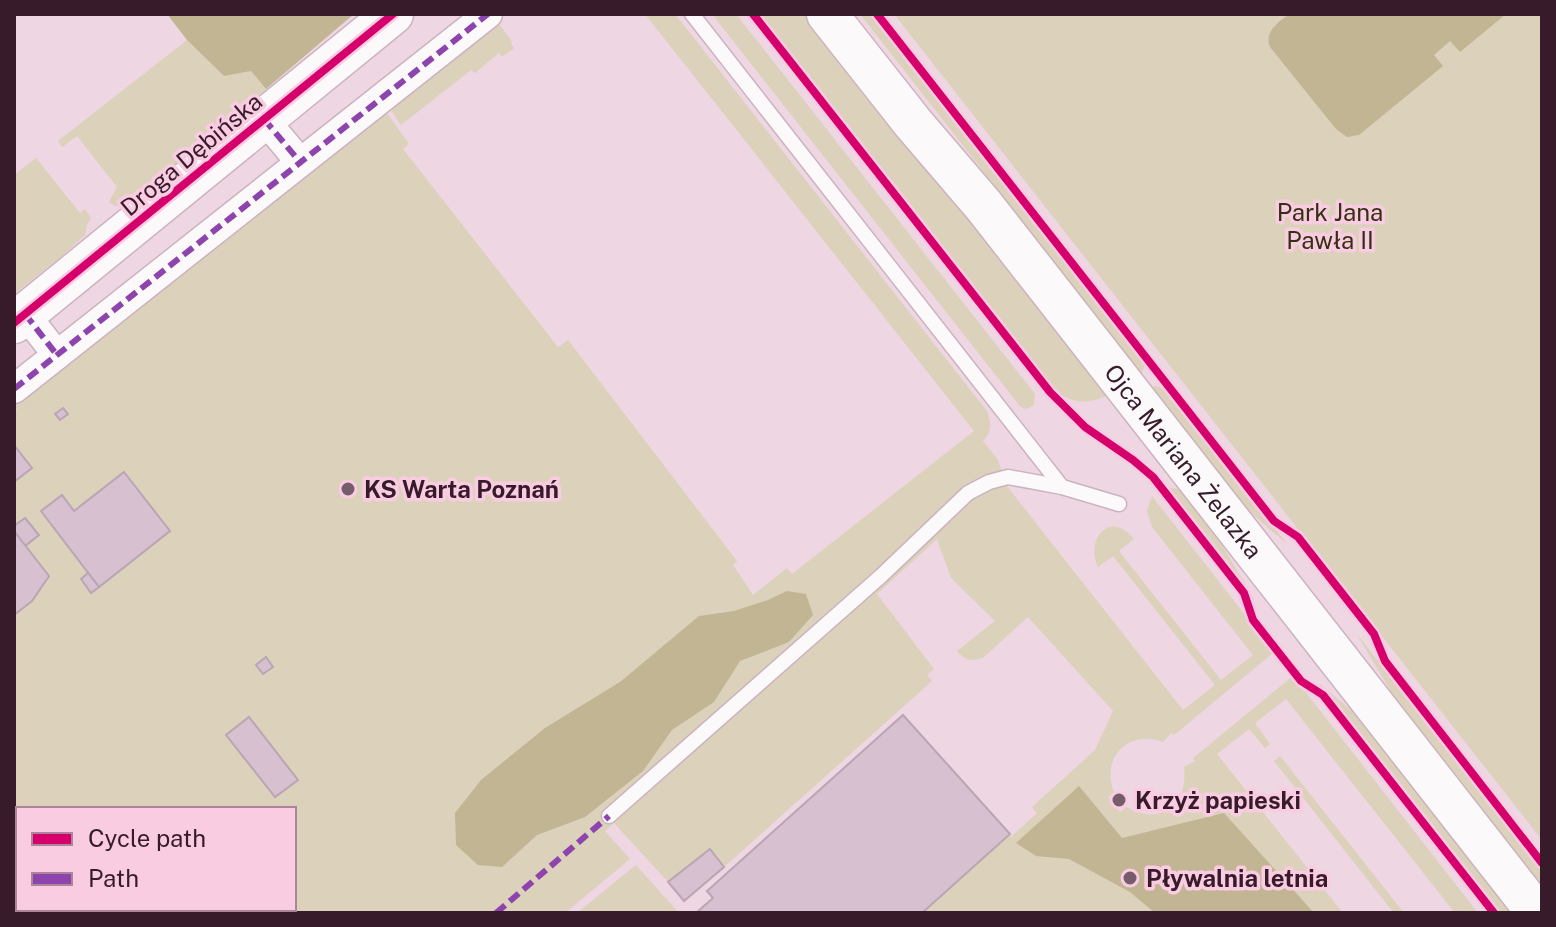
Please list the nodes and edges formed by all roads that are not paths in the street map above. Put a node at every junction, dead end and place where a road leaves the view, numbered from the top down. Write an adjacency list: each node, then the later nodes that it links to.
1 (393, 14): 5 (street, Droga Dębińska)
2 (488, 14): 6 (street)
3 (692, 14): 10 (lane)
4 (827, 14): 13 (street, Ojca Mariana Żelazka)
5 (264, 119): 6 (street); 7 (street, Droga Dębińska)
6 (300, 162): 8 (street)
7 (20, 319): 8 (street)
8 (57, 355): 9 (street)
9 (14, 389)
10 (1062, 487): 11 (lane); 12 (lane)
11 (1119, 504)
12 (609, 816)
13 (1537, 913)

